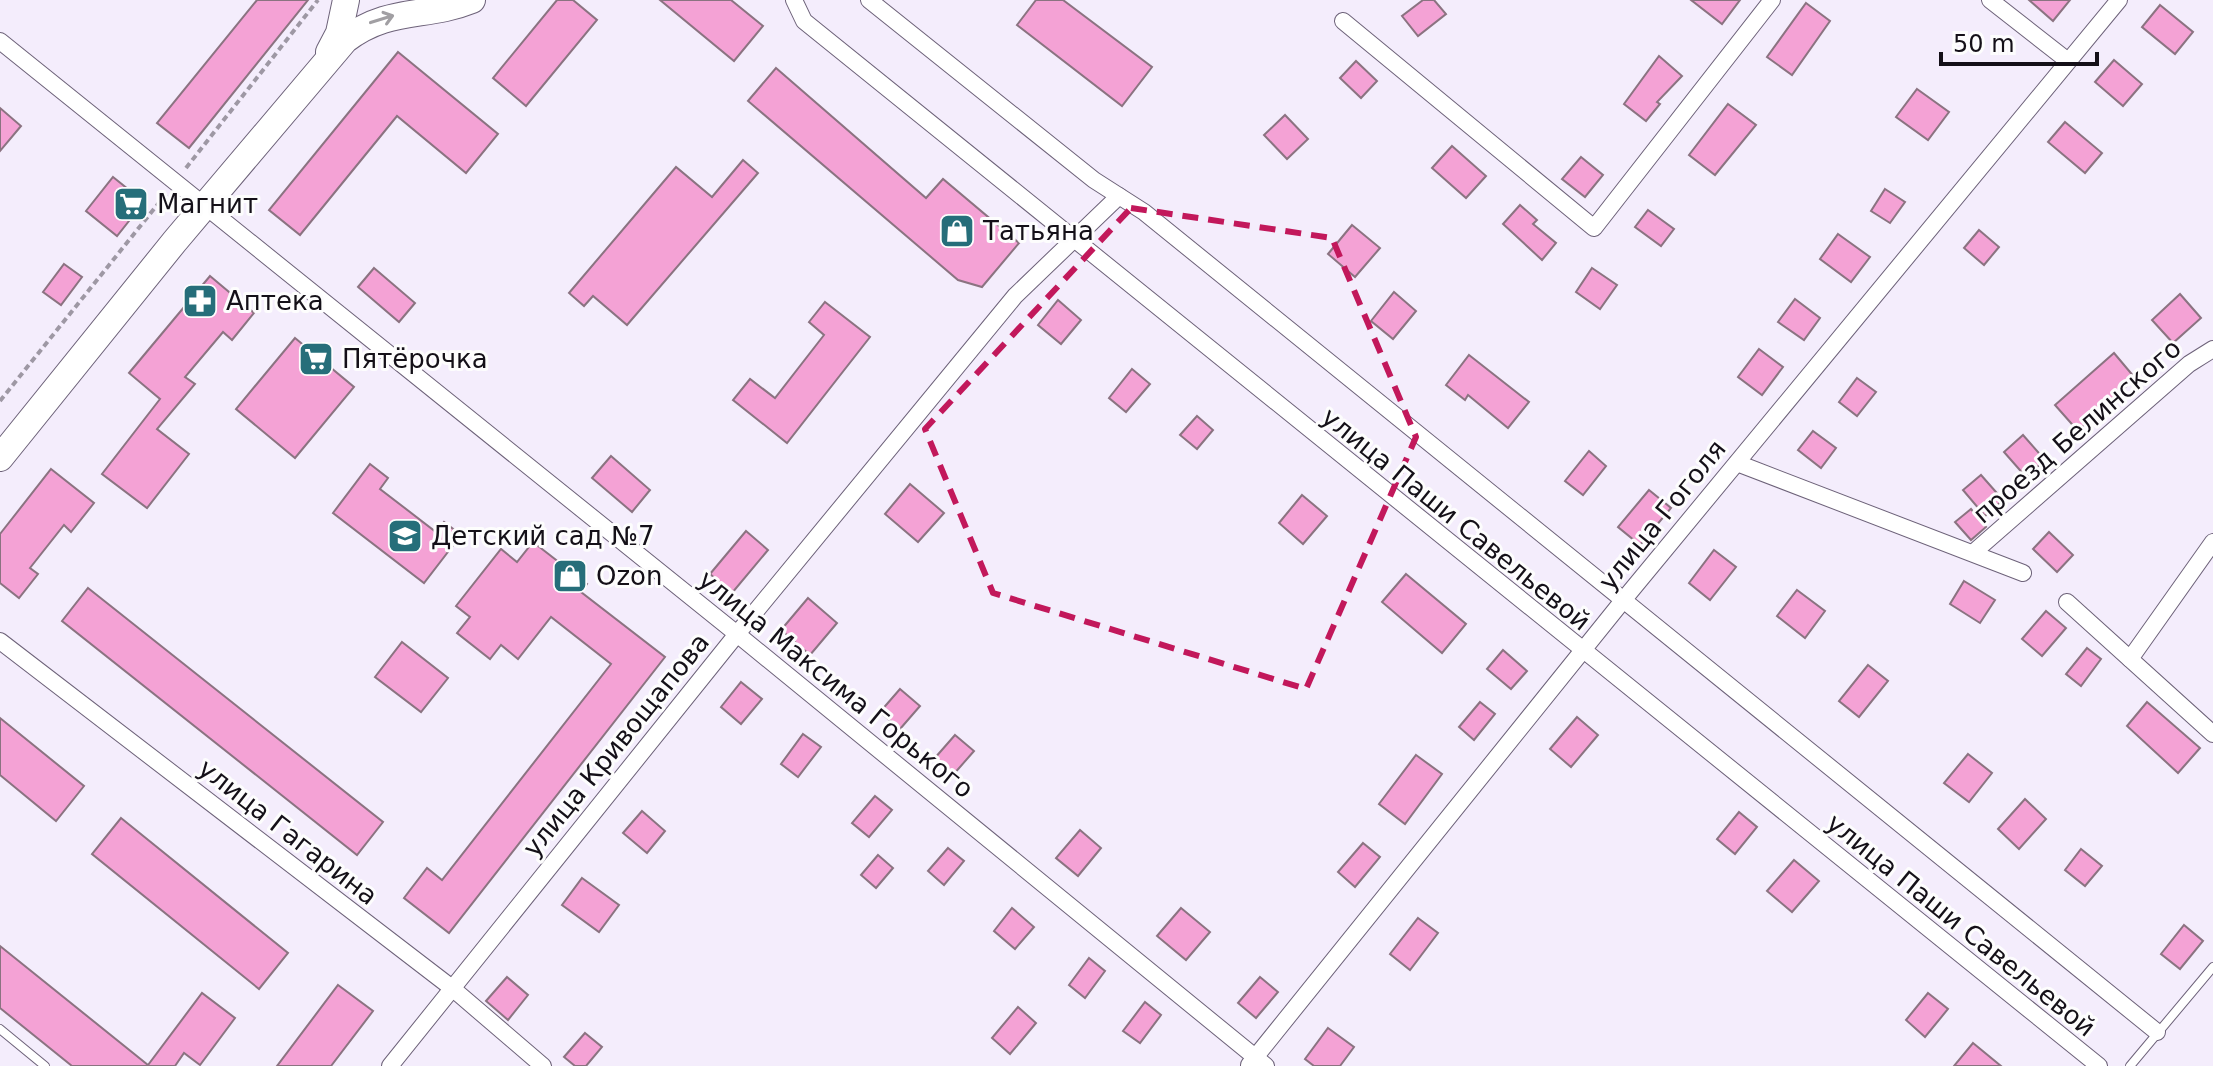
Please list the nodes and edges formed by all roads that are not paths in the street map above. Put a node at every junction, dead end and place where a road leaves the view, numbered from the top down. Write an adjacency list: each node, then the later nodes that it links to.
1 (346, 0): 10 (main road)
2 (472, 0): 10 (main road, one-way to 2)
3 (794, 0): 14 (street, улица Паши Савельевой)
4 (869, 0): 12 (street, улица Паши Савельевой)
5 (1772, 0): 8 (street)
6 (1990, 0): 11 (street)
7 (2119, 0): 11 (street, улица Гоголя)
8 (1343, 21)
9 (0, 41): 13 (street, улица Максима Горького)
10 (326, 59): 13 (main road)
11 (2068, 61): 17 (street, улица Гоголя)
12 (1119, 196): 14 (street, улица Кривощапова); 21 (street, улица Паши Савельевой)
13 (203, 208): 16 (main road); 23 (street, улица Максима Горького)
14 (1075, 242): 23 (street, улица Кривощапова); 25 (street, улица Паши Савельевой)
15 (2213, 349): 19 (street, проезд Белинского)
16 (0, 458)
17 (1737, 463): 19 (street); 21 (street, улица Гоголя)
18 (2213, 542): 26 (street)
19 (1974, 552): 20 (street)
20 (2023, 573)
21 (1625, 598): 25 (street, улица Гоголя); 31 (street, улица Паши Савельевой)
22 (2067, 602): 26 (street)
23 (737, 634): 29 (street, улица Кривощапова); 32 (street, улица Максима Горького)
24 (0, 641): 29 (street, улица Гагарина)
25 (1583, 652): 32 (street, улица Гоголя); 36 (street, улица Паши Савельевой)
26 (2130, 659): 27 (street)
27 (2213, 734)
28 (2213, 967): 31 (lane)
29 (452, 988): 34 (street, улица Кривощапова); 35 (street, улица Гагарина)
30 (0, 1029): 33 (lane)
31 (2157, 1032): 37 (lane)
32 (1257, 1063)
33 (45, 1066)
34 (390, 1066)
35 (543, 1066)
36 (2099, 1066)
37 (2130, 1066)

